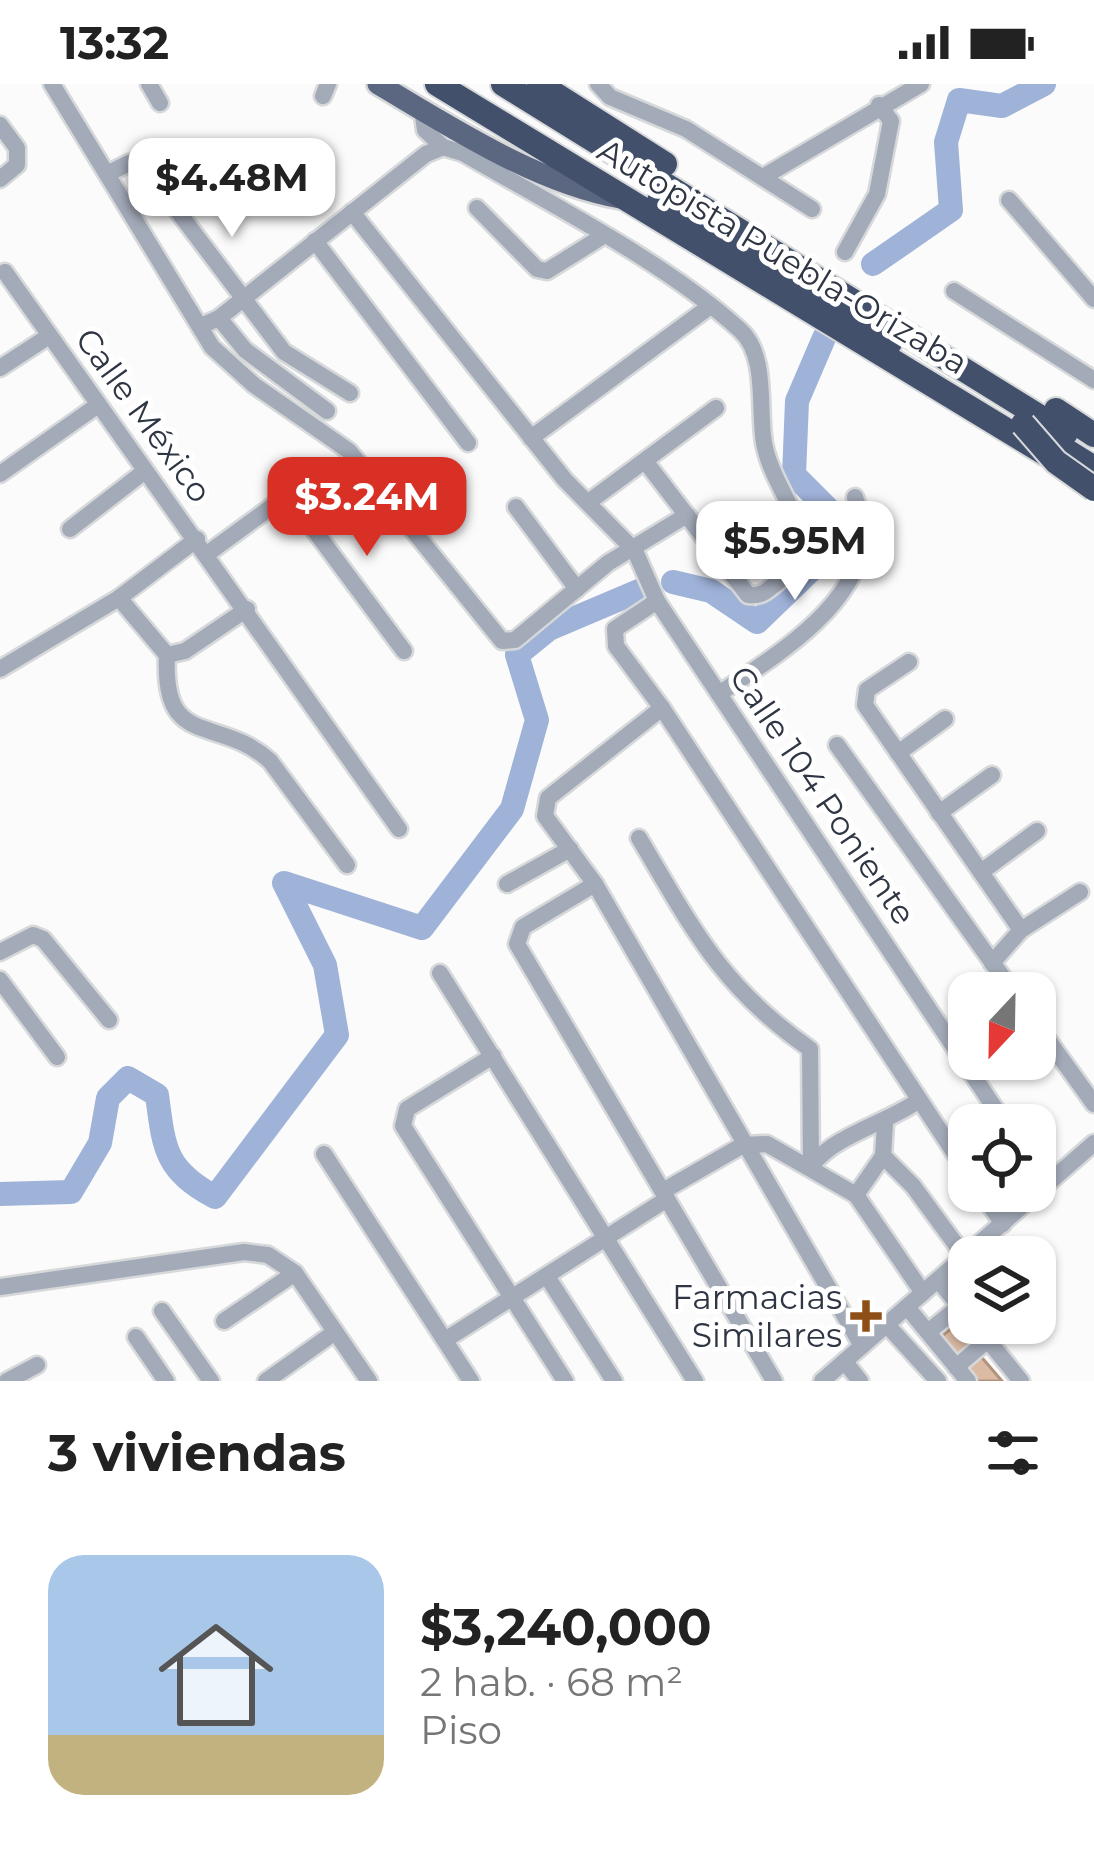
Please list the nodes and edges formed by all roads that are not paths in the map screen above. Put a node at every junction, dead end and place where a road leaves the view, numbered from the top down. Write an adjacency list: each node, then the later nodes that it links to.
1 (52, 84): 16 (street)
2 (149, 84): 11 (street)
3 (377, 84): 13 (main road)
4 (437, 84): 20 (highway, Autopista Puebla-Orizaba)
5 (468, 84): 42 (highway)
6 (503, 84): 46 (highway)
7 (519, 84): 19 (highway, Autopista Puebla-Orizaba)
8 (539, 84): 19 (highway)
9 (921, 84): 12 (street)
10 (598, 85): 17 (street)
11 (160, 103)
12 (879, 105): 17 (street); 27 (street)
13 (422, 110): 15 (street); 20 (main road)
14 (0, 125): 18 (street)
15 (442, 147): 24 (street); 25 (street)
16 (107, 174): 30 (street); 34 (street)
17 (764, 177): 23 (street)
18 (0, 179)
19 (692, 181): 43 (highway, Autopista Puebla-Orizaba)
20 (625, 199): 51 (highway, Autopista Puebla-Orizaba)
21 (1009, 200): 31 (street)
22 (477, 208): 25 (street)
23 (812, 209)
24 (352, 212): 26 (street); 44 (street, Calle 104 Poniente)
25 (603, 236): 32 (street)
26 (314, 242): 30 (street); 45 (street)
27 (845, 252)
28 (5, 272): 35 (street, Calle México)
29 (954, 291): 37 (street)
30 (242, 298): 33 (street); 38 (street)
31 (1094, 299)
32 (710, 307): 44 (street); 55 (street)
33 (219, 318): 34 (street); 41 (street)
34 (201, 326): 59 (street)
35 (49, 336): 36 (street); 39 (street, Calle México)
36 (0, 368)
37 (1094, 380)
38 (350, 393)
39 (98, 405): 49 (street, Calle México); 50 (street)
40 (716, 408): 47 (street)
41 (327, 411)
42 (1023, 424): 48 (highway, bridge); 51 (highway, bridge)
43 (1094, 435)
44 (531, 438): 53 (street, Calle 104 Poniente)
45 (468, 442)
46 (1094, 450)
47 (645, 460): 53 (street); 55 (street)
48 (1094, 468)
49 (146, 471): 56 (street); 57 (street, Calle México)
50 (0, 474)
51 (1094, 487)
52 (856, 497): 67 (street)
53 (590, 501): 58 (street, Calle 104 Poniente)
54 (516, 507): 59 (street)
55 (687, 515): 58 (street)
56 (70, 529)
57 (202, 547): 60 (street); 62 (street, Calle México); 63 (street)
58 (635, 550): 59 (street); 61 (street, Calle 104 Poniente)
59 (577, 589)
60 (119, 598): 64 (street); 66 (street)
61 (657, 601): 67 (street, Calle 104 Poniente); 68 (street)
62 (247, 609): 64 (street); 74 (street, Calle México)
63 (404, 651)
64 (172, 655): 78 (street)
65 (909, 662): 71 (street)
66 (0, 669)
67 (719, 694): 94 (street, Calle 104 Poniente)
68 (662, 708): 77 (street); 93 (street)
69 (945, 719): 71 (street)
70 (837, 745): 85 (street)
71 (898, 754): 73 (street)
72 (992, 775): 73 (street)
73 (939, 813): 79 (street)
74 (399, 829)
75 (1037, 831): 79 (street)
76 (639, 838): 102 (street)
77 (570, 849): 80 (street); 81 (street)
78 (347, 866)
79 (981, 872): 83 (street)
80 (507, 884)
81 (595, 884): 98 (street); 104 (street)
82 (1081, 892): 83 (street)
83 (1021, 930): 85 (street)
84 (0, 952): 89 (street)
85 (992, 963): 86 (street)
86 (999, 972)
87 (440, 973): 91 (street)
88 (0, 980): 92 (street)
89 (109, 1020)
90 (1056, 1051): 95 (street)
91 (493, 1056): 111 (street); 119 (street)
92 (57, 1057)
93 (918, 1101): 96 (street); 99 (street)
94 (992, 1104)
95 (1094, 1104)
96 (885, 1124): 101 (street); 102 (street)
97 (1094, 1144): 103 (street)
98 (743, 1145): 102 (street); 104 (street); 131 (street)
99 (948, 1145)
100 (324, 1154): 128 (street)
101 (883, 1156): 105 (street); 109 (street)
102 (811, 1167): 105 (street)
103 (1056, 1176)
104 (665, 1195): 111 (street); 144 (street)
105 (856, 1196): 118 (street)
106 (995, 1212): 108 (street)
107 (1016, 1212): 108 (street)
108 (1003, 1224): 110 (street)
109 (949, 1236)
110 (989, 1236)
111 (607, 1238): 114 (street); 143 (street)
112 (948, 1271): 115 (street)
113 (295, 1273): 116 (street); 122 (street); 125 (street)
114 (548, 1278): 119 (street); 142 (street)
115 (938, 1280): 117 (street); 118 (street)
116 (0, 1287)
117 (948, 1292)
118 (923, 1293): 120 (street)
119 (510, 1300): 128 (street); 141 (street)
120 (908, 1307): 124 (street); 126 (street)
121 (162, 1311): 137 (street)
122 (224, 1322)
123 (948, 1323): 126 (street)
124 (887, 1325): 131 (street); 147 (street)
125 (335, 1332): 138 (street); 139 (street)
126 (928, 1332): 134 (street)
127 (136, 1337): 136 (street)
128 (445, 1340): 140 (street)
129 (985, 1344): 134 (street)
130 (991, 1344): 148 (street)
131 (862, 1346): 132 (street)
132 (845, 1362): 145 (street); 146 (street)
133 (37, 1365): 135 (street)
134 (962, 1374)
135 (8, 1381)
136 (166, 1381)
137 (211, 1381)
138 (266, 1381)
139 (369, 1381)
140 (471, 1381)
141 (565, 1381)
142 (614, 1381)
143 (695, 1381)
144 (773, 1381)
145 (822, 1381)
146 (860, 1381)
147 (938, 1381)
148 (1021, 1381)

